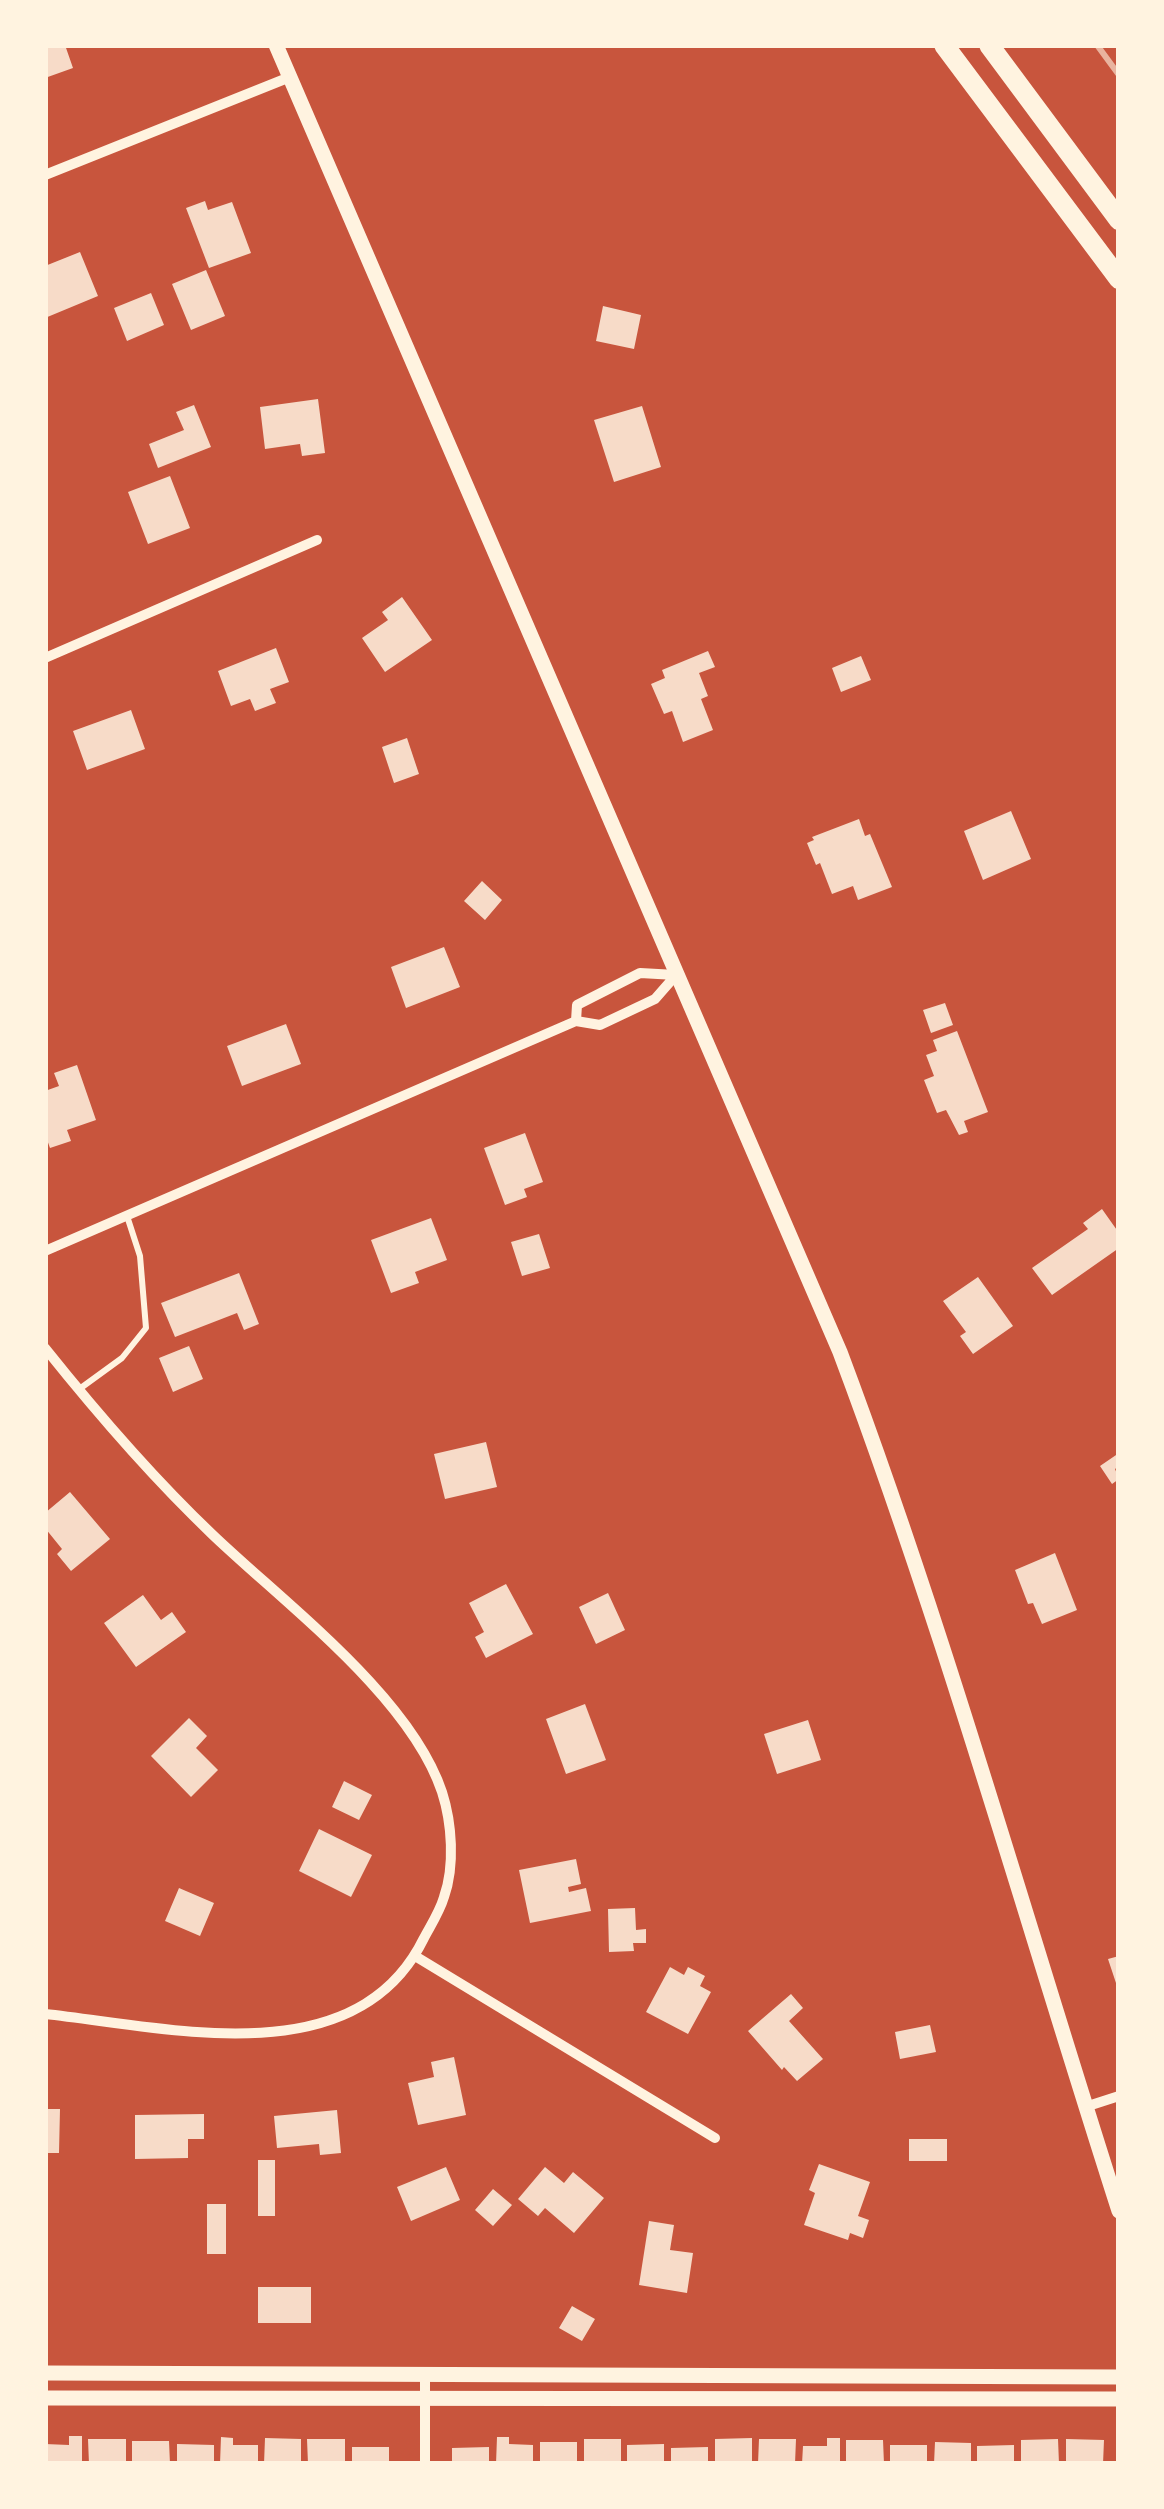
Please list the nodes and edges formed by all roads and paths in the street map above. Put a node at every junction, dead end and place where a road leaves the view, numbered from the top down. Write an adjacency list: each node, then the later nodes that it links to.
1 (276, 45): 4 (street)
2 (944, 45): 7 (main road)
3 (989, 45): 6 (main road)
4 (290, 78): 5 (street); 10 (street)
5 (45, 176)
6 (1119, 220)
7 (1119, 278)
8 (317, 540): 9 (street)
9 (45, 658)
10 (676, 975): 11 (street); 11 (street); 19 (street)
11 (576, 1021): 12 (street)
12 (127, 1216): 13 (street); 15 (lane)
13 (45, 1252)
14 (45, 1348): 15 (street)
15 (78, 1390): 16 (street)
16 (416, 1956): 17 (street); 20 (street)
17 (45, 2014)
18 (1119, 2096): 19 (street)
19 (1085, 2107): 21 (street)
20 (714, 2138)
21 (1119, 2211)
22 (45, 2373): 23 (street)
23 (425, 2376): 24 (street); 27 (street)
24 (1119, 2377)
25 (45, 2398): 27 (street)
26 (1119, 2398): 27 (street)
27 (424, 2399): 28 (street)
28 (424, 2464)

